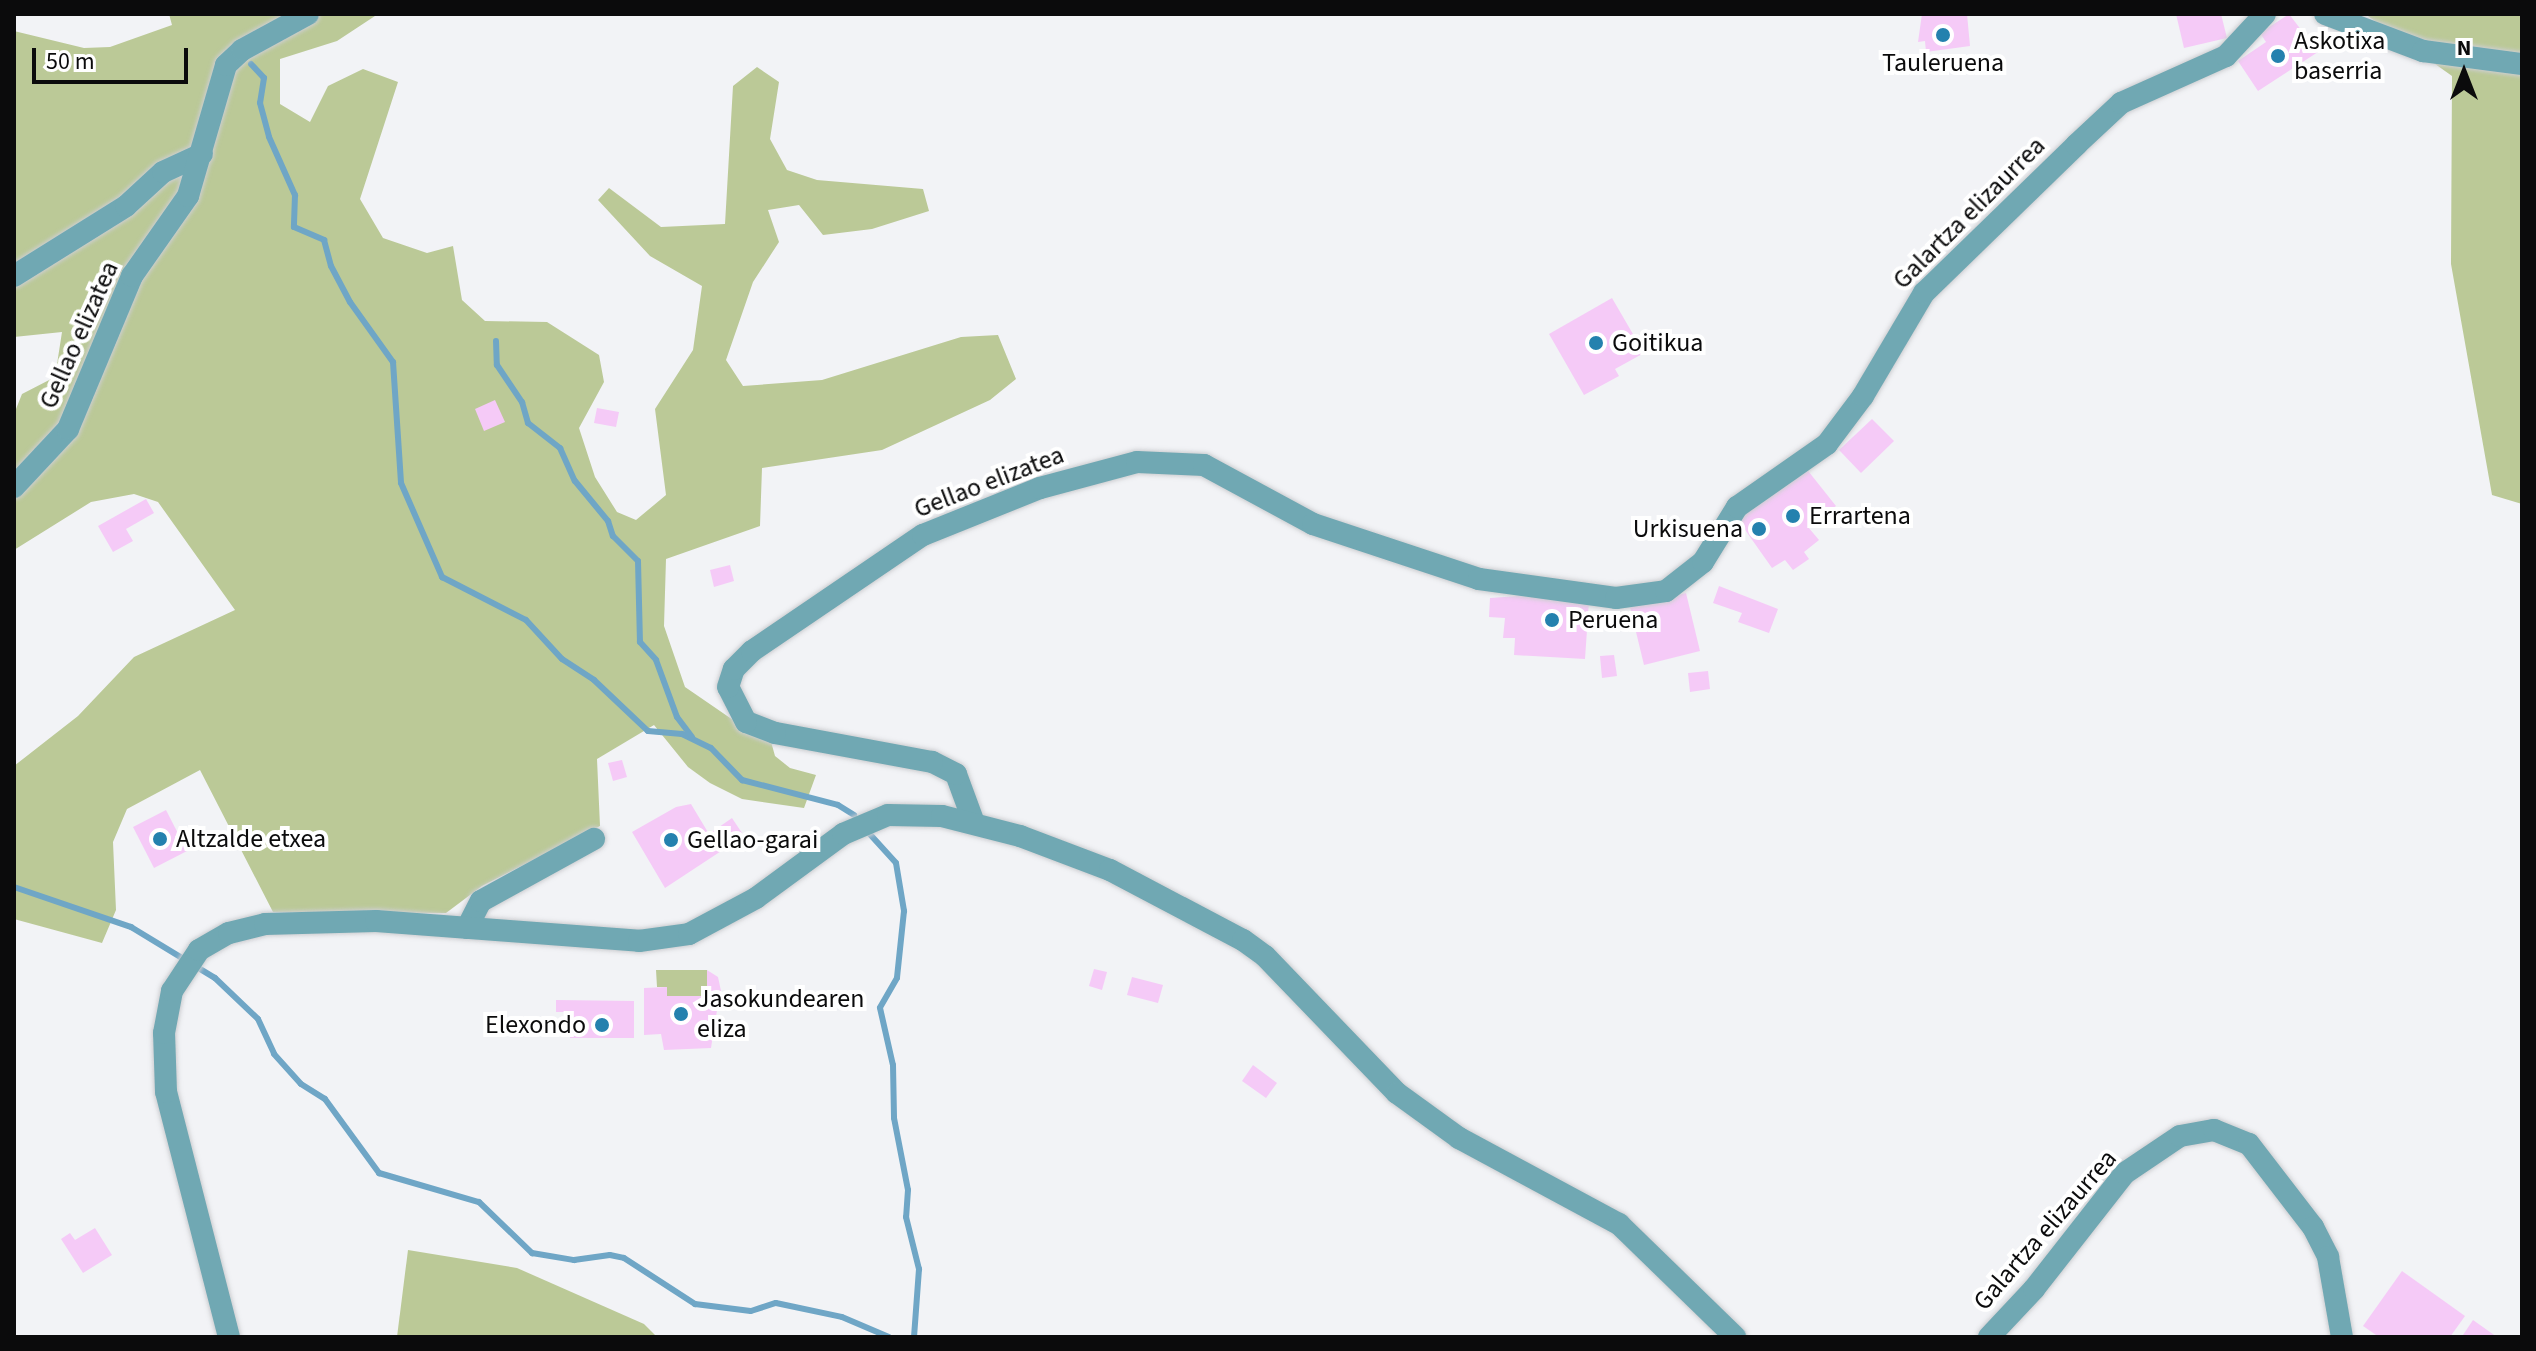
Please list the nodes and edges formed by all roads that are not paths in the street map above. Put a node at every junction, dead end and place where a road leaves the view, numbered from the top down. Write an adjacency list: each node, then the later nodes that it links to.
1 (308, 14): 5 (street, Gellao elizatea)
2 (2265, 14): 8 (street, Galartza elizaurrea)
3 (2325, 14): 4 (street)
4 (2522, 64)
5 (202, 154): 6 (street, Gellao elizatea); 7 (street, Gellao elizatea)
6 (14, 276)
7 (14, 487)
8 (1465, 575): 9 (street, Gellao elizatea)
9 (974, 823): 11 (street); 13 (street)
10 (594, 839): 11 (street)
11 (467, 928): 12 (street)
12 (229, 1337)
13 (1735, 1337)
14 (1989, 1337): 15 (street, Galartza elizaurrea)
15 (2342, 1337)

